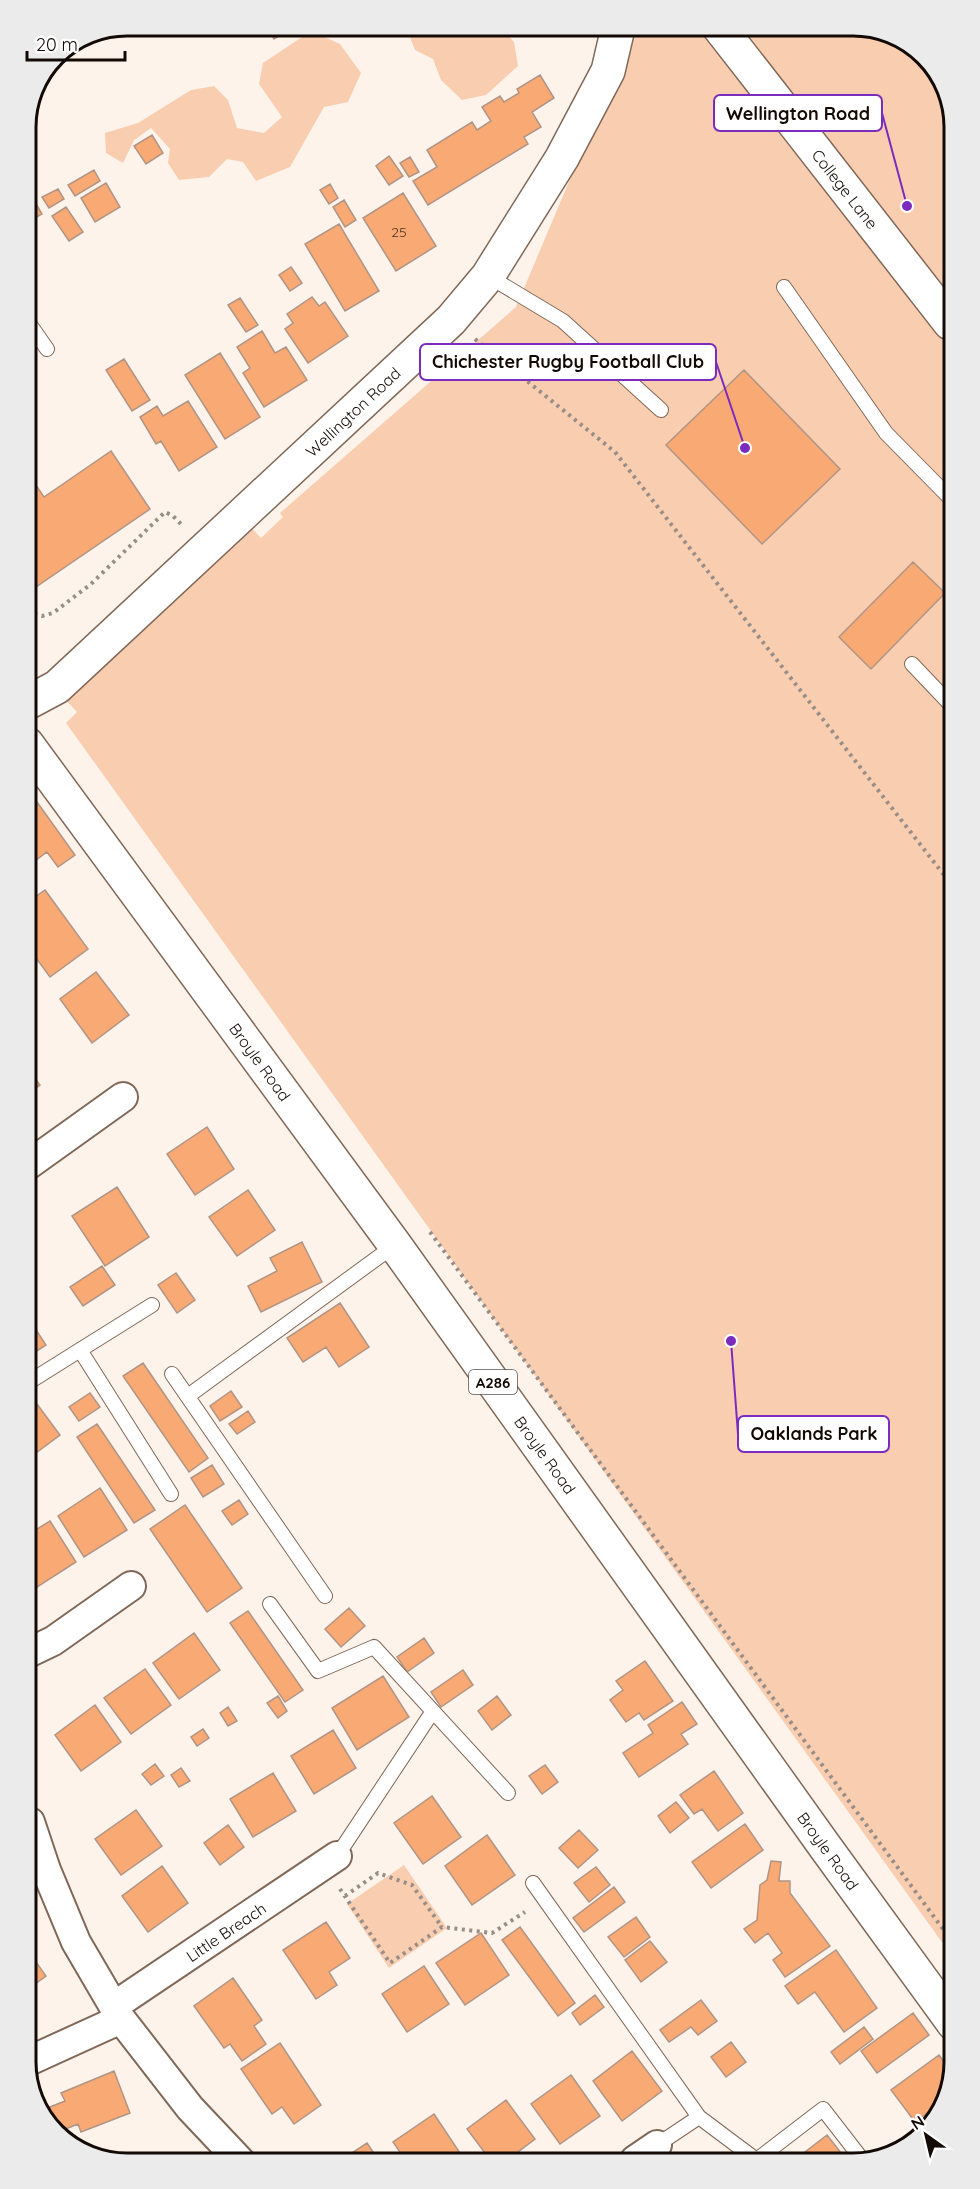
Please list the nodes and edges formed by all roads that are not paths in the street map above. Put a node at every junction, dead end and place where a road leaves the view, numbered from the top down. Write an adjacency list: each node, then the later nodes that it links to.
1 (616, 36): 3 (main road, Wellington Road)
2 (726, 36): 5 (main road, College Lane)
3 (488, 276): 8 (lane); 12 (main road, Wellington Road)
4 (784, 286): 9 (lane)
5 (944, 315)
6 (36, 333): 7 (lane)
7 (47, 349)
8 (661, 410)
9 (944, 492)
10 (912, 664): 11 (lane)
11 (944, 698)
12 (36, 699)
13 (36, 756): 16 (main road, Broyle Road / A286)
14 (123, 1097): 15 (street)
15 (36, 1159)
16 (395, 1245): 21 (lane); 32 (main road, Broyle Road / A286)
17 (152, 1305): 18 (lane)
18 (80, 1350): 20 (lane); 22 (lane)
19 (172, 1374): 21 (lane)
20 (36, 1378)
21 (188, 1396): 24 (lane)
22 (171, 1494)
23 (131, 1586): 26 (street)
24 (325, 1596)
25 (270, 1604): 27 (lane)
26 (36, 1649)
27 (433, 1711): 28 (lane); 30 (lane)
28 (508, 1793)
29 (36, 1840): 33 (street)
30 (331, 1861): 33 (street, Little Breach)
31 (533, 1883): 35 (lane)
32 (944, 2010)
33 (118, 2013): 34 (street, Little Breach); 37 (street)
34 (36, 2057)
35 (699, 2117): 36 (lane); 38 (lane)
36 (646, 2152)
37 (232, 2153)
38 (749, 2153)
39 (765, 2153): 40 (lane)
40 (857, 2153)

